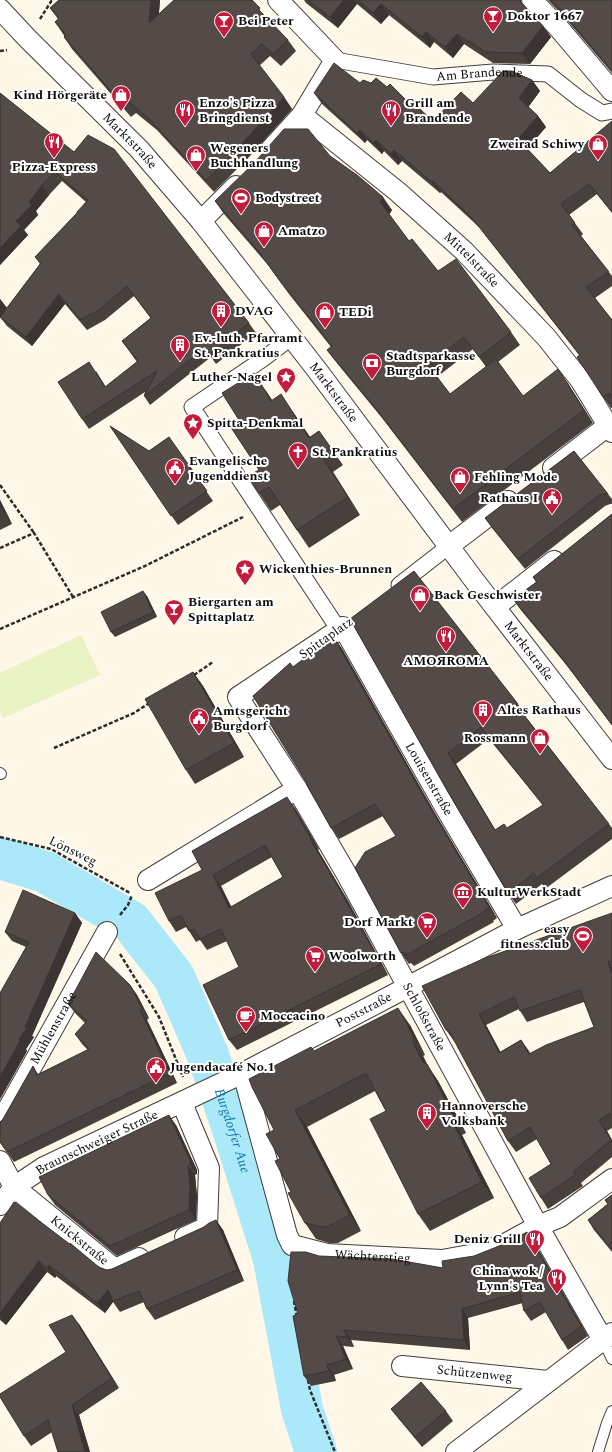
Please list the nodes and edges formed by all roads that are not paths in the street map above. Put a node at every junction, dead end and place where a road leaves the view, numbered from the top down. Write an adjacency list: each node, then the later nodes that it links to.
1 (532, 0): 5 (street)
2 (286, 3): 4 (street)
3 (0, 9): 8 (street, Marktstraße)
4 (335, 60): 6 (street, Am Brandende); 7 (street)
5 (612, 91)
6 (612, 111)
7 (302, 115): 8 (street); 10 (street, Mittelstraße)
8 (201, 221): 9 (street, Marktstraße)
9 (292, 337): 13 (street, Marktstraße); 17 (street)
10 (610, 429): 11 (street)
11 (541, 476)
12 (522, 490): 13 (street)
13 (449, 546): 15 (street); 16 (street, Marktstraße)
14 (569, 549): 16 (street)
15 (389, 592)
16 (495, 607): 19 (street, Marktstraße)
17 (345, 625): 18 (street, Spittaplatz); 23 (street, Louisenstraße)
18 (238, 698): 20 (street, Schloßstraße)
19 (612, 759)
20 (297, 789): 21 (street); 25 (street, Schloßstraße)
21 (148, 880)
22 (612, 886): 23 (street, Poststraße)
23 (517, 929): 25 (street, Poststraße)
24 (107, 932): 28 (street, Mühlenstraße)
25 (408, 987): 26 (street, Poststraße); 33 (street, Schloßstraße)
26 (238, 1075): 27 (street, Poststraße); 33 (street, Wächterstieg)
27 (192, 1098): 31 (street, Braunschweiger Straße); 31 (street, Knickstraße)
28 (0, 1123)
29 (0, 1161): 31 (street)
30 (612, 1179): 33 (street, Wächterstieg)
31 (7, 1185): 32 (street, Braunschweiger Straße)
32 (0, 1205)
33 (538, 1226): 34 (street, Schloßstraße)
34 (607, 1336): 35 (lane); 37 (street, Schützenweg)
35 (612, 1359)
36 (402, 1366): 37 (street, Schützenweg)
37 (548, 1381): 39 (street, Schützenweg)
38 (612, 1411): 40 (lane)
39 (456, 1452)
40 (598, 1452)

